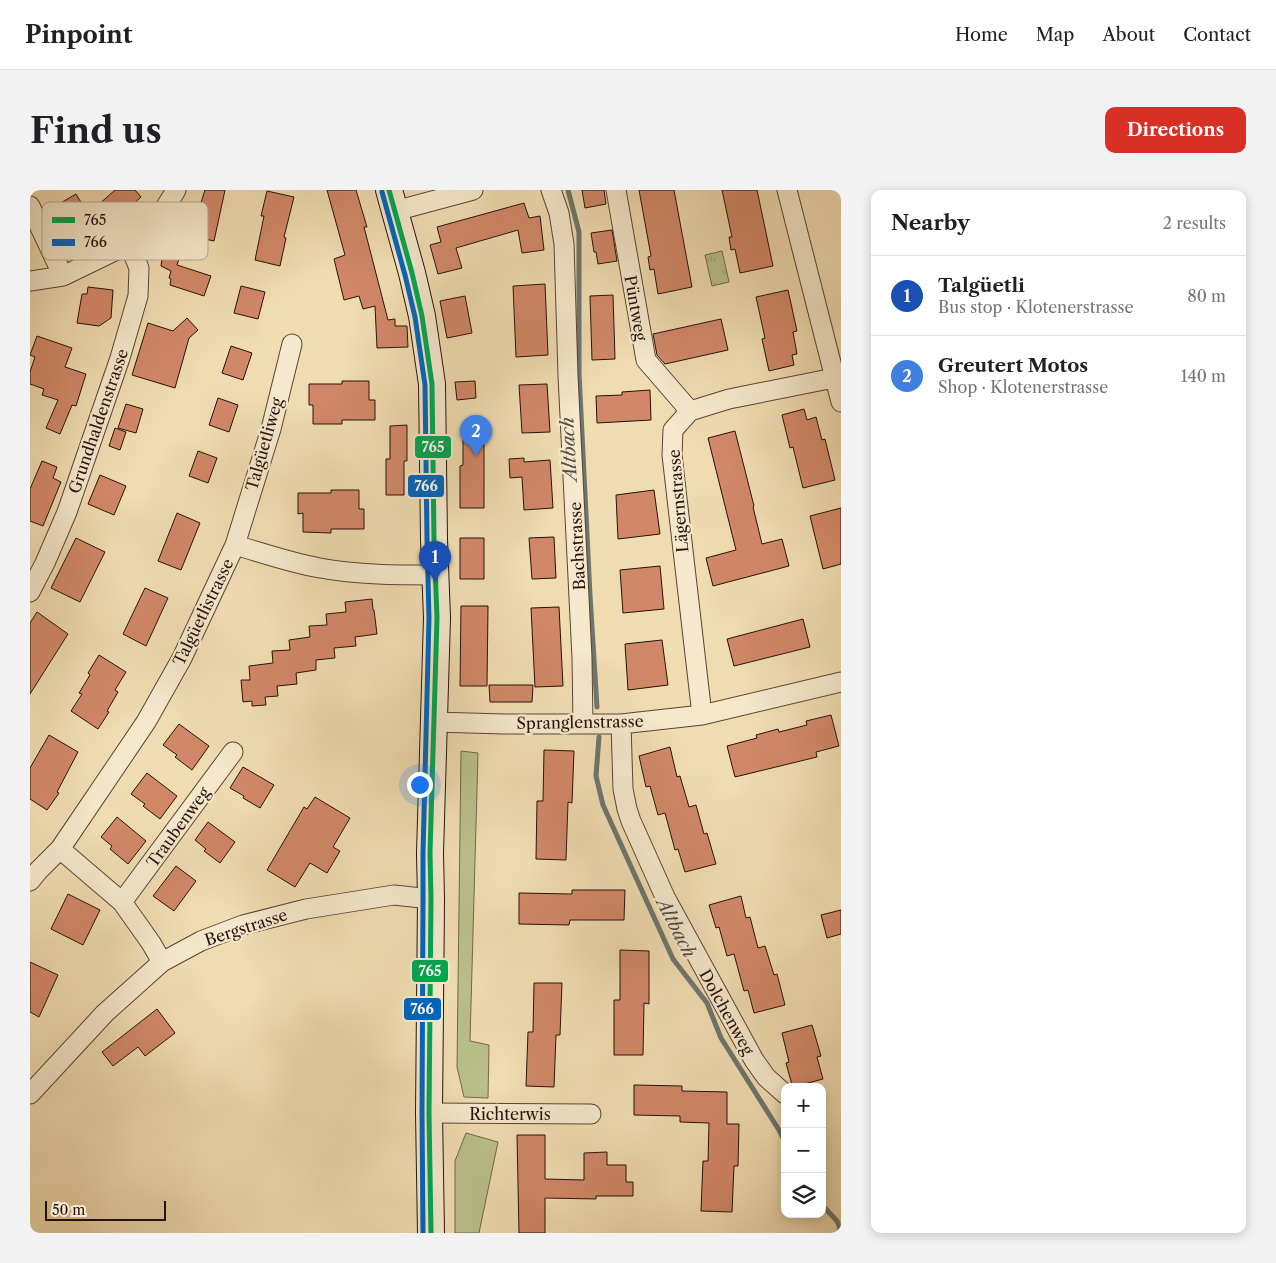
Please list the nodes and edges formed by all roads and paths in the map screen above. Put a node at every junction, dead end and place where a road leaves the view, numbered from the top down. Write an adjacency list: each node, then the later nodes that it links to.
1 (176, 190): 7 (street)
2 (473, 190): 6 (street)
3 (551, 190): 25 (street, Bachstrasse)
4 (616, 190): 18 (street, Püntweg)
5 (787, 190): 16 (street)
6 (392, 201): 20 (main road)
7 (168, 202)
8 (30, 206): 9 (street)
9 (42, 231)
10 (55, 260): 13 (street)
11 (96, 260): 13 (street)
12 (136, 260): 21 (street, Grundhaldenstrasse)
13 (63, 276): 14 (street)
14 (30, 281)
15 (292, 344): 19 (street, Talgüetliweg)
16 (834, 378): 17 (street); 18 (street)
17 (841, 402)
18 (690, 411): 23 (street, Lägernstrasse)
19 (235, 545): 20 (street, Talgüetlistrasse); 28 (street, Talgüetlistrasse)
20 (435, 575): 24 (main road)
21 (30, 592)
22 (841, 682): 23 (street, Spranglenstrasse)
23 (702, 715): 26 (street, Spranglenstrasse)
24 (434, 722): 25 (street, Spranglenstrasse); 30 (main road)
25 (584, 724): 26 (street, Spranglenstrasse)
26 (621, 724): 33 (street, Dolchenweg)
27 (233, 752): 31 (street, Traubenweg)
28 (60, 849): 29 (street, Talgüetlistrasse); 31 (street)
29 (30, 881)
30 (431, 899): 32 (street, Bergstrasse); 35 (main road)
31 (122, 902): 32 (street)
32 (162, 962): 34 (street, Bergstrasse)
33 (781, 1090)
34 (30, 1094)
35 (429, 1113): 36 (street, Richterwis); 37 (main road)
36 (591, 1114)
37 (431, 1233)

